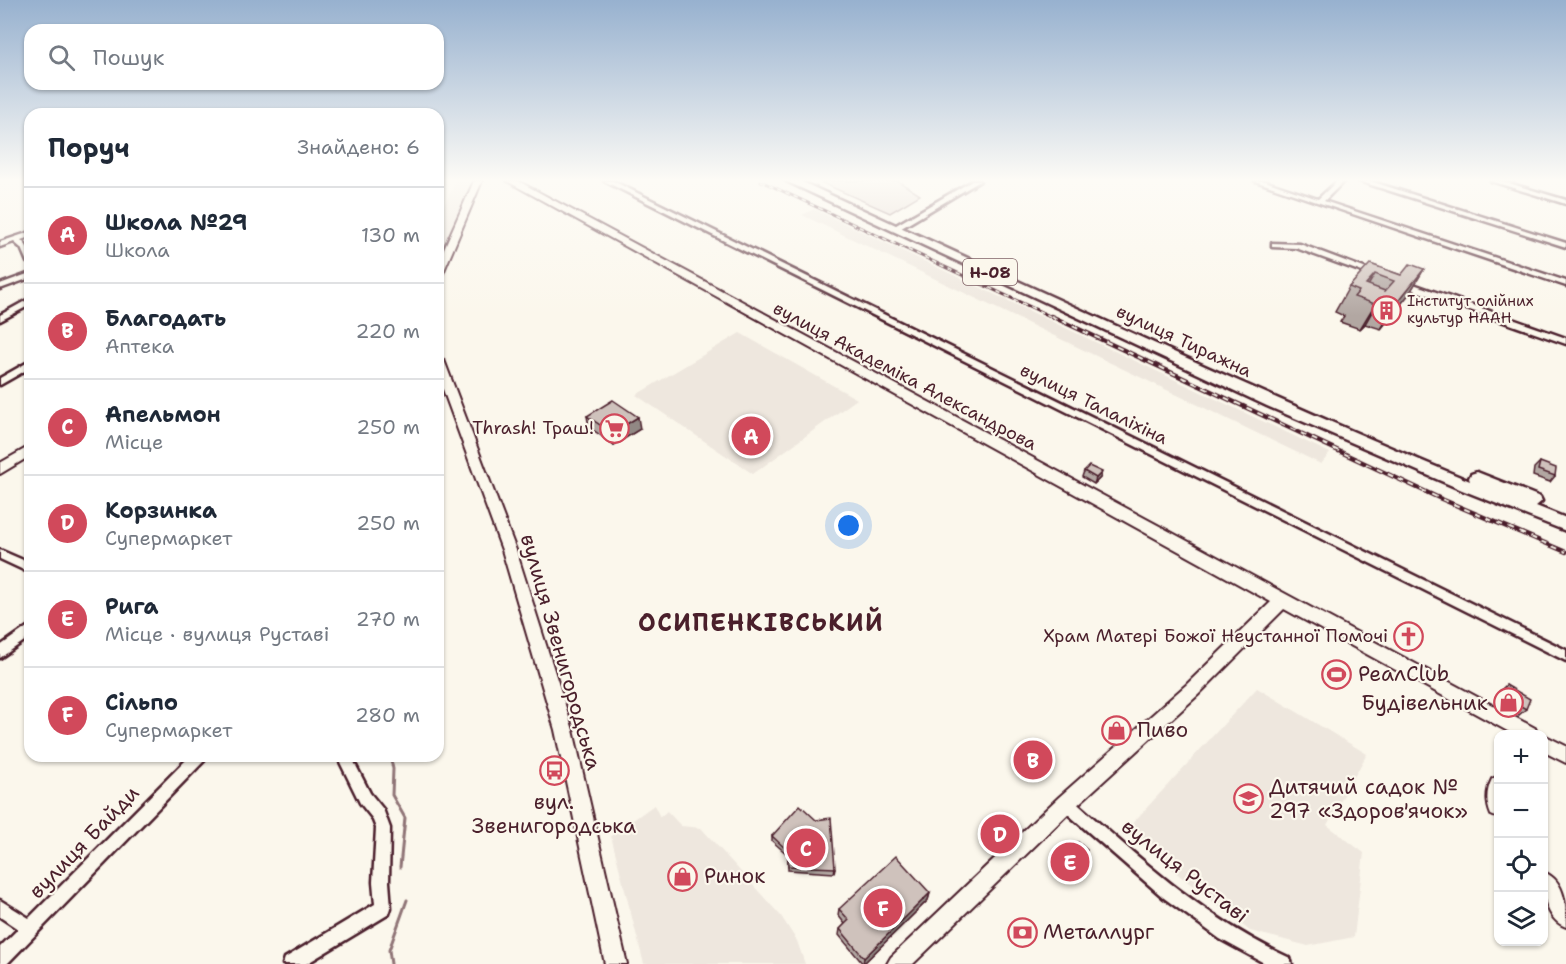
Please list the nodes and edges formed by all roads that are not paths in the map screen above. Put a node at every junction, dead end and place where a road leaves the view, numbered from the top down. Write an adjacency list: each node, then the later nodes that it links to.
1 (458, 226): 13 (street)
2 (594, 226): 31 (street, вулиця Академіка Александрова)
3 (698, 226): 34 (street, вулиця Талаліхіна)
4 (898, 226): 27 (main road, вулиця Тиражна / Н-08); 28 (main road, вулиця Тиражна / Н-08)
5 (1393, 226): 17 (street)
6 (1505, 226): 11 (street)
7 (24, 236): 8 (street)
8 (15, 239): 9 (street); 12 (street)
9 (0, 245)
10 (1275, 245): 15 (street)
11 (1566, 245)
12 (24, 248)
13 (444, 259)
14 (24, 277): 18 (street)
15 (1387, 277)
16 (1398, 281): 21 (street)
17 (1566, 284)
18 (0, 287)
19 (24, 305): 20 (street)
20 (0, 318)
21 (1566, 341)
22 (24, 368): 24 (street)
23 (444, 376): 47 (street, вулиця Звенигородська)
24 (0, 382)
25 (24, 456): 26 (street)
26 (0, 469)
27 (1566, 513)
28 (1566, 525)
29 (0, 554): 30 (street)
30 (24, 565)
31 (1283, 600): 35 (street, вулиця Академіка Александрова); 40 (street)
32 (24, 635): 33 (street)
33 (0, 653)
34 (1566, 656)
35 (1510, 730)
36 (1548, 745): 37 (street)
37 (1566, 755)
38 (192, 762): 44 (street, вулиця Байди)
39 (347, 762): 46 (street)
40 (1066, 803): 48 (street); 49 (street, вулиця Руставі)
41 (1548, 888): 43 (street)
42 (0, 908): 44 (street)
43 (1566, 917)
44 (30, 927): 45 (street, вулиця Байди)
45 (0, 959)
46 (291, 964)
47 (616, 964)
48 (898, 964)
49 (1284, 964)

